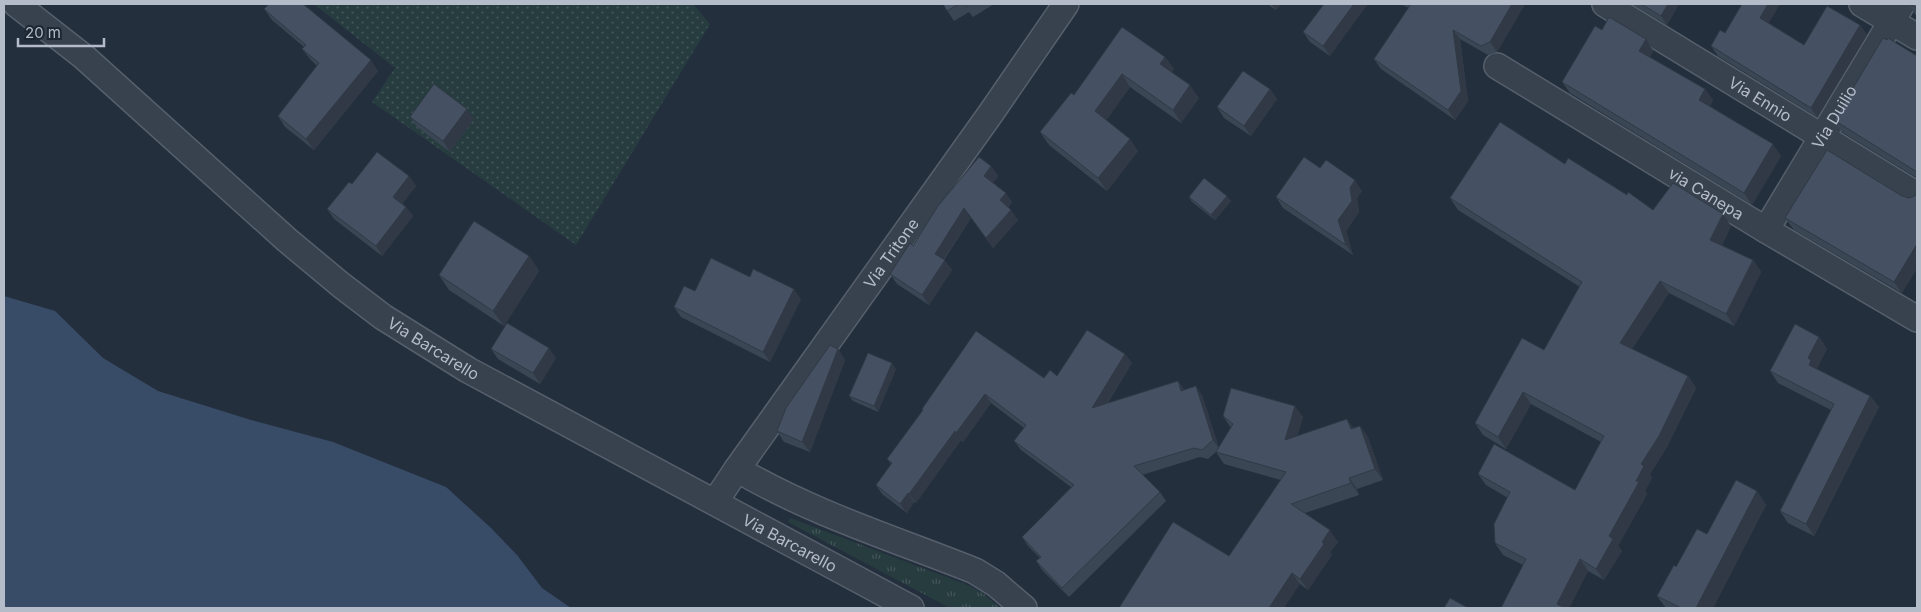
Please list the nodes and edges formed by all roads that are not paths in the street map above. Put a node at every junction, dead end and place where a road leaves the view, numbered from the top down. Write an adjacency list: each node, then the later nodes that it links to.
1 (16, 4): 13 (street, Via Barcarello)
2 (1066, 4): 12 (street, Via Tritone)
3 (1605, 4): 8 (street, Via Ennio)
4 (1862, 4): 5 (street)
5 (1897, 13): 6 (street); 8 (street, Via Duilio)
6 (1917, 37)
7 (1497, 66): 10 (street, via Canepa)
8 (1821, 137): 9 (street, Via Ennio); 10 (street, Via Duilio)
9 (1917, 195)
10 (1766, 230): 11 (street, via Canepa)
11 (1917, 319)
12 (737, 469): 13 (street, Via Tritone); 15 (street)
13 (715, 502): 14 (street, Via Barcarello)
14 (911, 608)
15 (1024, 608)

